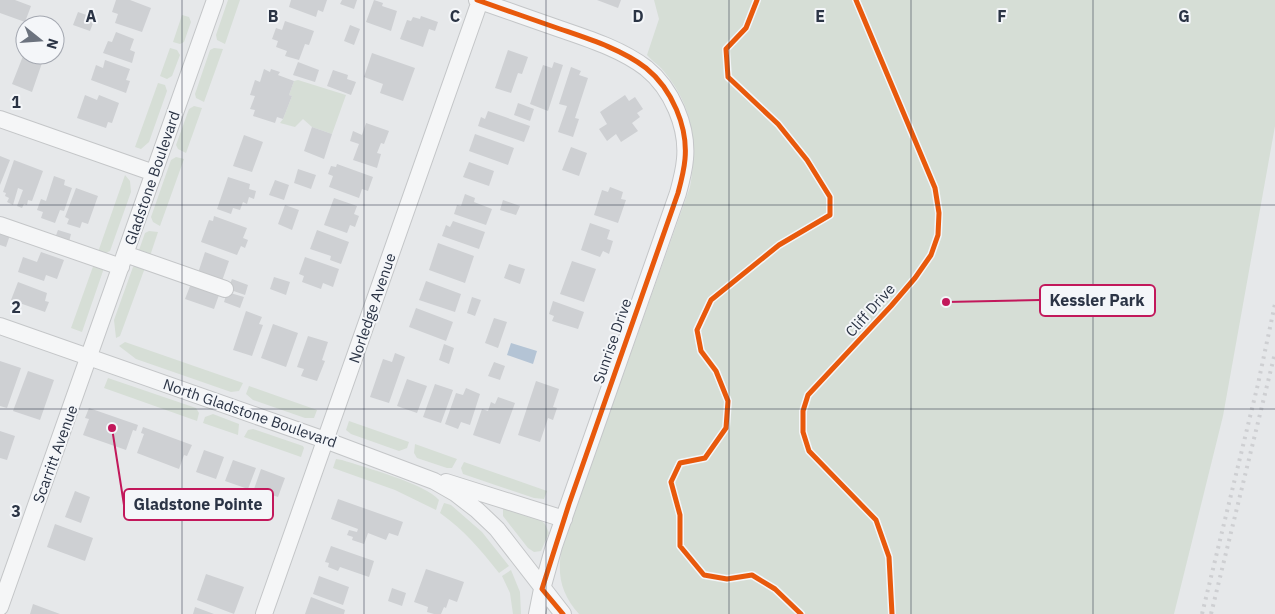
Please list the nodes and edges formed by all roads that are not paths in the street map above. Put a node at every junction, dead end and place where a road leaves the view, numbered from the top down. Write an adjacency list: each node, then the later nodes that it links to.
1 (215, 0): 4 (street, Gladstone Boulevard)
2 (479, 0): 10 (street, Norledge Avenue); 12 (street, Sunrise Drive)
3 (0, 119): 4 (street)
4 (154, 173): 6 (street, Gladstone Boulevard)
5 (0, 224): 6 (street)
6 (123, 261): 7 (street); 9 (street, Gladstone Boulevard)
7 (225, 289)
8 (0, 326): 9 (street, North Gladstone Boulevard)
9 (89, 356): 10 (street, North Gladstone Boulevard); 14 (street, Scarritt Avenue)
10 (325, 440): 11 (street, North Gladstone Boulevard); 15 (street, Norledge Avenue)
11 (410, 471): 12 (street, North Gladstone Boulevard); 13 (street, North Gladstone Boulevard)
12 (564, 518): 13 (street, Sunrise Drive)
13 (542, 589): 16 (street, Sunrise Drive); 17 (street)
14 (0, 607)
15 (264, 614)
16 (537, 614)
17 (563, 614)

